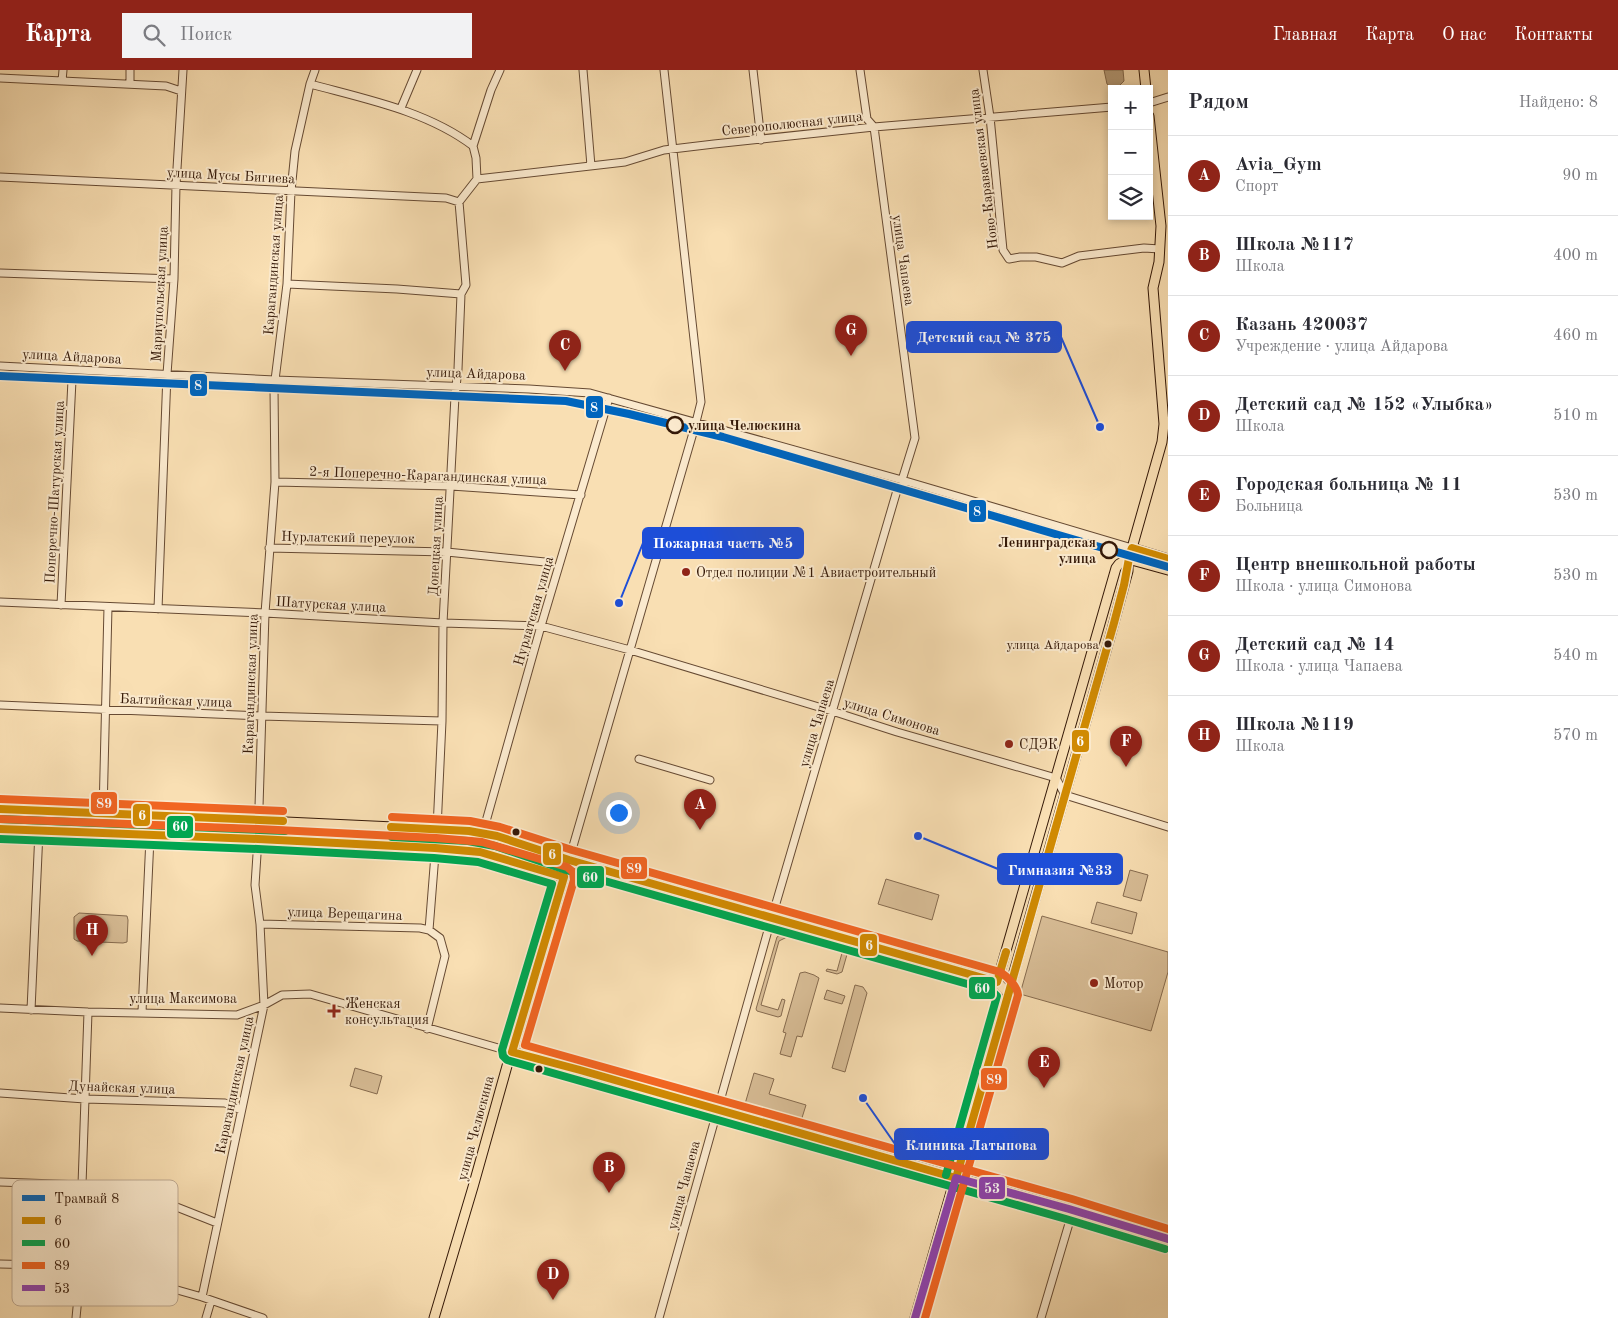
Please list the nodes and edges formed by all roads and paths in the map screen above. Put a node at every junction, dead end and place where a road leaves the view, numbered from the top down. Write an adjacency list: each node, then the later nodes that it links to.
1 (63, 70): 14 (street)
2 (130, 70): 15 (street)
3 (182, 70): 18 (street, Мариупольская улица)
4 (315, 70): 16 (street, Карагандинская улица)
5 (417, 70): 22 (street)
6 (500, 70): 27 (street)
7 (583, 70): 29 (street)
8 (664, 70): 28 (street, улица Челюскина)
9 (753, 70): 26 (street)
10 (860, 70): 24 (street, улица Чапаева)
11 (983, 70): 23 (street, Ново-Караваевская улица)
12 (1144, 70): 17 (main road)
13 (0, 78): 14 (street)
14 (62, 81): 15 (street)
15 (130, 83): 18 (street)
16 (310, 84): 22 (street); 33 (street, Карагандинская улица)
17 (1146, 85)
18 (181, 92): 32 (street, Мариупольская улица)
19 (1168, 96): 20 (street)
20 (1153, 102)
21 (1108, 107): 23 (street, Северополюсная улица)
22 (401, 108): 27 (street)
23 (990, 117): 24 (street, Северополюсная улица); 35 (street, Ново-Караваевская улица)
24 (874, 127): 26 (street, Северополюсная улица); 47 (street, улица Чапаева)
25 (1151, 130): 35 (main road)
26 (760, 140): 28 (street, Северополюсная улица)
27 (473, 146): 31 (street)
28 (672, 149): 29 (street, Северополюсная улица); 46 (street, улица Челюскина)
29 (591, 166): 31 (street, Северополюсная улица)
30 (0, 177): 32 (street, улица Мусы Бигиева)
31 (477, 178): 34 (street)
32 (176, 185): 33 (street, улица Мусы Бигиева); 37 (street, Мариупольская улица)
33 (290, 191): 34 (street, улица Мусы Бигиева); 38 (street, Карагандинская улица)
34 (459, 202): 39 (street, Донецкая улица)
35 (1164, 248): 52 (main road)
36 (0, 273): 37 (street)
37 (174, 279): 41 (street, Мариупольская улица)
38 (287, 284): 39 (street); 43 (street, Карагандинская улица)
39 (461, 294): 44 (street, Донецкая улица)
40 (0, 366): 41 (street, улица Айдарова)
41 (167, 374): 43 (street, улица Айдарова); 61 (street, Мариупольская улица)
42 (72, 380): 59 (street, Поперечно-Шатурская улица)
43 (275, 380): 44 (street, улица Айдарова); 48 (street, Карагандинская улица)
44 (455, 386): 45 (street, улица Айдарова); 49 (street, Донецкая улица)
45 (609, 398): 46 (street, улица Айдарова); 50 (street, Нурлатская улица)
46 (696, 424): 47 (street, улица Айдарова); 65 (street, улица Челюскина)
47 (902, 480): 52 (street, улица Айдарова); 68 (street, улица Чапаева)
48 (275, 482): 49 (street, 2-я Поперечно-Карагандинская улица); 51 (street, Карагандинская улица)
49 (451, 486): 50 (street, 2-я Поперечно-Карагандинская улица); 53 (street, Донецкая улица)
50 (581, 495): 64 (street, Нурлатская улица)
51 (270, 548): 53 (street, Нурлатский переулок); 62 (street, Карагандинская улица)
52 (1132, 548): 54 (main road); 55 (main road, улица Айдарова)
53 (447, 552): 56 (street, Нурлатский переулок); 63 (street, Донецкая улица)
54 (1128, 559): 57 (main road); 72 (main road); 74 (main road)
55 (1168, 559)
56 (545, 562)
57 (1168, 570)
58 (0, 602): 59 (street, Шатурская улица)
59 (61, 605): 60 (street, Шатурская улица)
60 (108, 607): 61 (street, Шатурская улица); 67 (street)
61 (158, 609): 62 (street, Шатурская улица)
62 (265, 613): 63 (street, Шатурская улица); 69 (street, Карагандинская улица)
63 (443, 623): 64 (street, Шатурская улица); 70 (street, Донецкая улица)
64 (541, 626): 65 (street, улица Симонова); 83 (street, Нурлатская улица)
65 (630, 650): 68 (street, улица Симонова); 87 (street, улица Челюскина)
66 (0, 706): 67 (street, Балтийская улица)
67 (106, 710): 69 (street, Балтийская улица); 76 (street)
68 (832, 711): 72 (street, улица Симонова); 89 (street, улица Чапаева)
69 (261, 716): 70 (street, Балтийская улица); 78 (street, Карагандинская улица)
70 (442, 721): 81 (street, Донецкая улица)
71 (639, 759): 73 (street)
72 (1056, 778): 74 (street); 92 (main road)
73 (710, 780)
74 (1065, 795): 79 (street); 93 (main road)
75 (0, 809): 76 (main road)
76 (103, 813): 77 (main road)
77 (150, 816): 78 (main road); 84 (street)
78 (259, 820): 81 (main road); 85 (street, Карагандинская улица)
79 (1168, 827)
80 (0, 829): 82 (main road)
81 (437, 829): 83 (main road); 86 (street, Донецкая улица)
82 (39, 831): 84 (main road); 96 (street)
83 (483, 832): 87 (main road)
84 (150, 835): 85 (main road); 98 (street)
85 (258, 839): 86 (main road); 90 (street, Карагандинская улица)
86 (435, 848): 88 (main road); 91 (street, Донецкая улица)
87 (569, 860): 88 (main road, улица Челюскина); 89 (main road)
88 (564, 877): 100 (main road, улица Челюскина)
89 (772, 918): 92 (main road); 103 (street, улица Чапаева)
90 (260, 924): 91 (street, улица Верещагина); 94 (street, Карагандинская улица)
91 (429, 930): 99 (street)
92 (997, 982): 93 (main road)
93 (1008, 993): 105 (main road)
94 (264, 1005): 98 (street, улица Максимова); 99 (street, улица Максимова); 104 (street, Карагандинская улица)
95 (0, 1008): 96 (street, улица Максимова)
96 (31, 1010): 97 (street, улица Максимова)
97 (88, 1012): 98 (street, улица Максимова); 102 (street)
98 (142, 1012)
99 (427, 1029): 100 (street, улица Максимова)
100 (512, 1052): 103 (main road, улица Максимова); 117 (main road, улица Челюскина)
101 (0, 1093): 102 (street, Дунайская улица)
102 (85, 1099): 104 (street, Дунайская улица); 106 (street)
103 (717, 1109): 105 (main road, улица Максимова); 118 (street, улица Чапаева)
104 (241, 1110): 109 (street, Карагандинская улица)
105 (956, 1178): 108 (main road, улица Максимова); 113 (main road)
106 (82, 1180)
107 (178, 1208): 109 (street)
108 (1073, 1210): 110 (main road, улица Максимова); 121 (street)
109 (217, 1223): 112 (street, Карагандинская улица)
110 (1168, 1239)
111 (178, 1289): 112 (street)
112 (202, 1296): 114 (street)
113 (922, 1297): 119 (main road); 120 (main road)
114 (211, 1301): 115 (street); 116 (street)
115 (206, 1318)
116 (263, 1318)
117 (434, 1318)
118 (659, 1318)
119 (915, 1318)
120 (919, 1318)
121 (1041, 1318)

